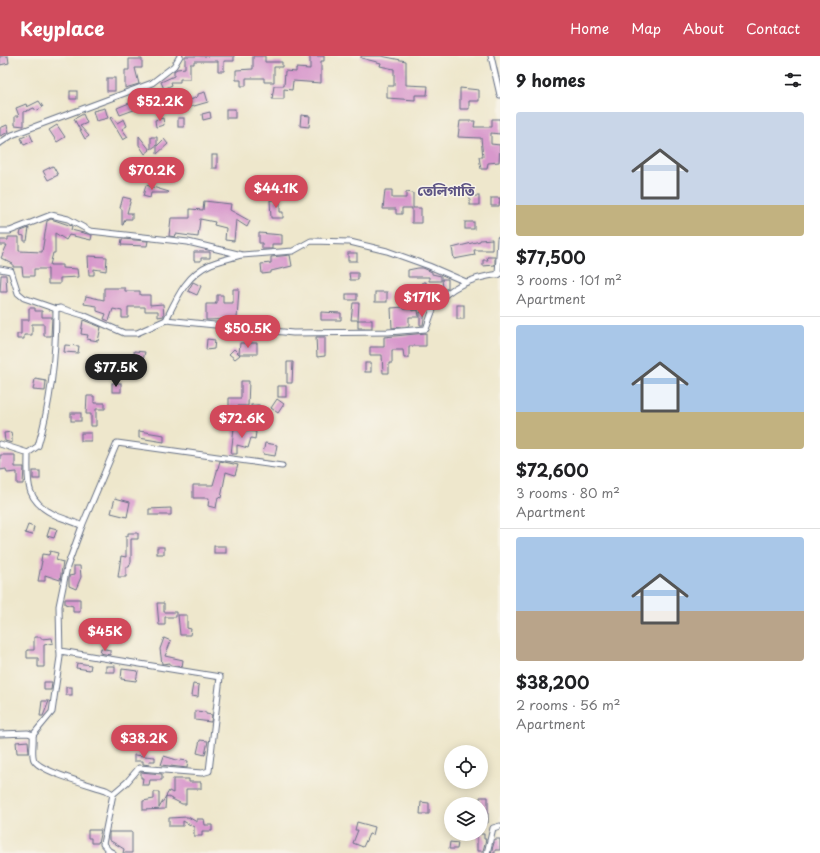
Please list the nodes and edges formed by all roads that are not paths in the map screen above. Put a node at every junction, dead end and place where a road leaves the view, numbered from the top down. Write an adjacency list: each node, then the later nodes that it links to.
1 (180, 56): 4 (street)
2 (491, 56): 3 (street)
3 (500, 95)
4 (0, 143)
5 (0, 231): 7 (street)
6 (500, 239): 9 (street)
7 (242, 255): 10 (street); 12 (street)
8 (0, 269): 11 (street)
9 (499, 274): 10 (street)
10 (466, 282): 12 (street)
11 (56, 309): 12 (street); 14 (street)
12 (166, 320)
13 (0, 444): 14 (street)
14 (28, 453): 16 (street)
15 (282, 466): 16 (street)
16 (82, 526): 17 (street)
17 (60, 651): 19 (street); 20 (street)
18 (0, 734): 19 (street)
19 (33, 735): 20 (street)
20 (113, 794): 22 (street)
21 (500, 826): 23 (street)
22 (113, 853)
23 (487, 853)

